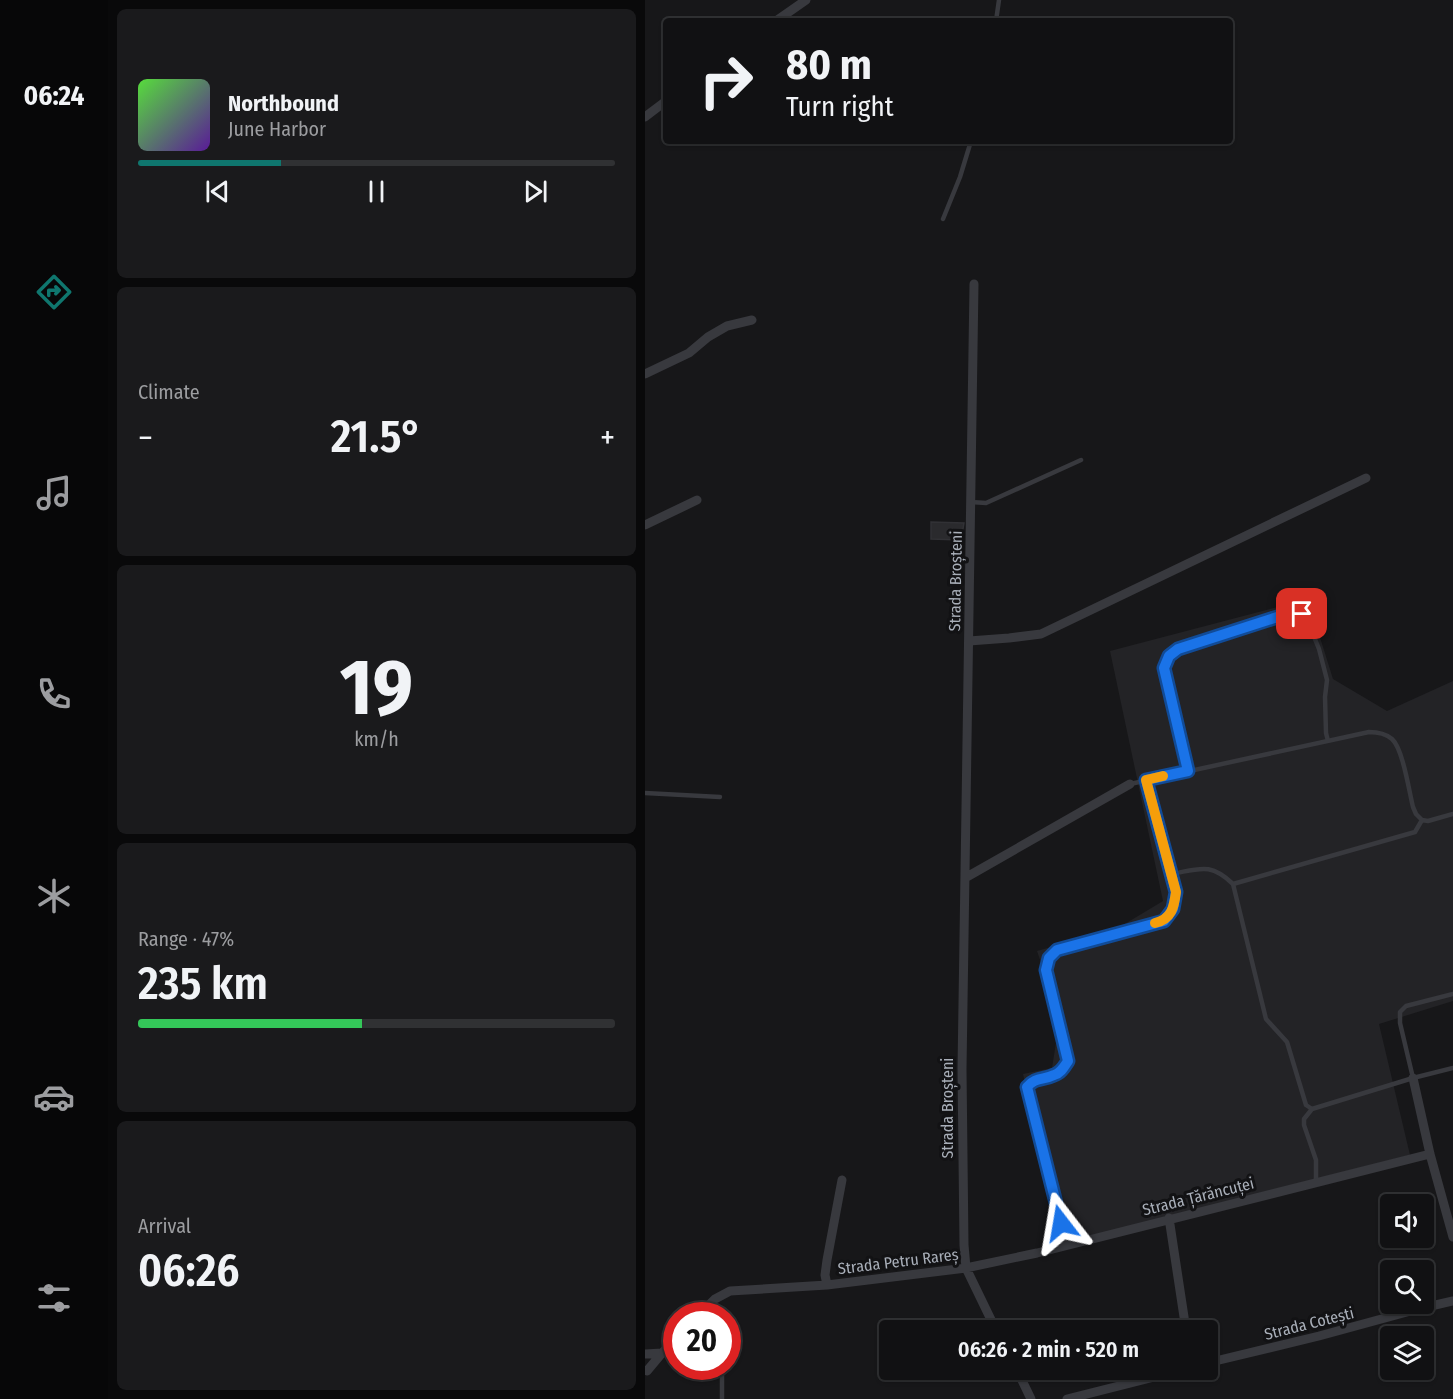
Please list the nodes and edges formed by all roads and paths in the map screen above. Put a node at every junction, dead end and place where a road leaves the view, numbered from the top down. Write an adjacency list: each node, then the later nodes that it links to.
1 (806, 0): 3 (street)
2 (999, 0): 4 (lane)
3 (780, 18)
4 (996, 18)
5 (663, 103): 6 (street)
6 (645, 117)
7 (970, 144): 8 (lane)
8 (942, 219)
9 (974, 284): 15 (street, Strada Broșteni)
10 (752, 321): 11 (street)
11 (645, 374)
12 (1081, 460): 15 (lane)
13 (1366, 478): 17 (street)
14 (697, 500): 16 (street)
15 (971, 502): 17 (street, Strada Broșteni)
16 (645, 525)
17 (969, 641): 27 (street, Strada Broșteni)
18 (1328, 741): 19 (lane); 19 (lane); 25 (lane)
19 (1188, 771): 20 (lane)
20 (1146, 780): 21 (lane); 26 (lane)
21 (1130, 784): 27 (street)
22 (645, 793): 23 (lane)
23 (720, 797)
24 (1453, 814): 25 (lane)
25 (1422, 820): 28 (lane)
26 (1171, 874): 28 (lane); 38 (lane)
27 (965, 878): 39 (street, Strada Broșteni)
28 (1233, 884): 32 (lane)
29 (1453, 994): 31 (lane)
30 (1453, 1068): 31 (lane)
31 (1413, 1078): 32 (lane); 33 (street)
32 (1312, 1109): 35 (lane)
33 (1430, 1154): 35 (street, Strada Țărăncuței); 37 (street)
34 (842, 1180): 40 (street, Strada Petru Rareș)
35 (1316, 1182): 36 (street, Strada Țărăncuței)
36 (1170, 1218): 38 (street, Strada Țărăncuței); 44 (street)
37 (1453, 1237)
38 (1066, 1245): 39 (street, Strada Țărăncuței)
39 (970, 1267): 40 (street, Strada Petru Rareș); 43 (street, Strada Broșteni)
40 (827, 1285): 42 (street, Strada Petru Rareș)
41 (1453, 1301): 47 (street, Strada Cotești)
42 (712, 1302)
43 (992, 1320)
44 (1185, 1320)
45 (662, 1353): 46 (street); 48 (street)
46 (645, 1354)
47 (1218, 1360)
48 (647, 1371)
49 (721, 1380): 52 (lane)
50 (1022, 1380): 53 (street)
51 (1143, 1380): 54 (street)
52 (722, 1399)
53 (1031, 1399)
54 (1068, 1399)

